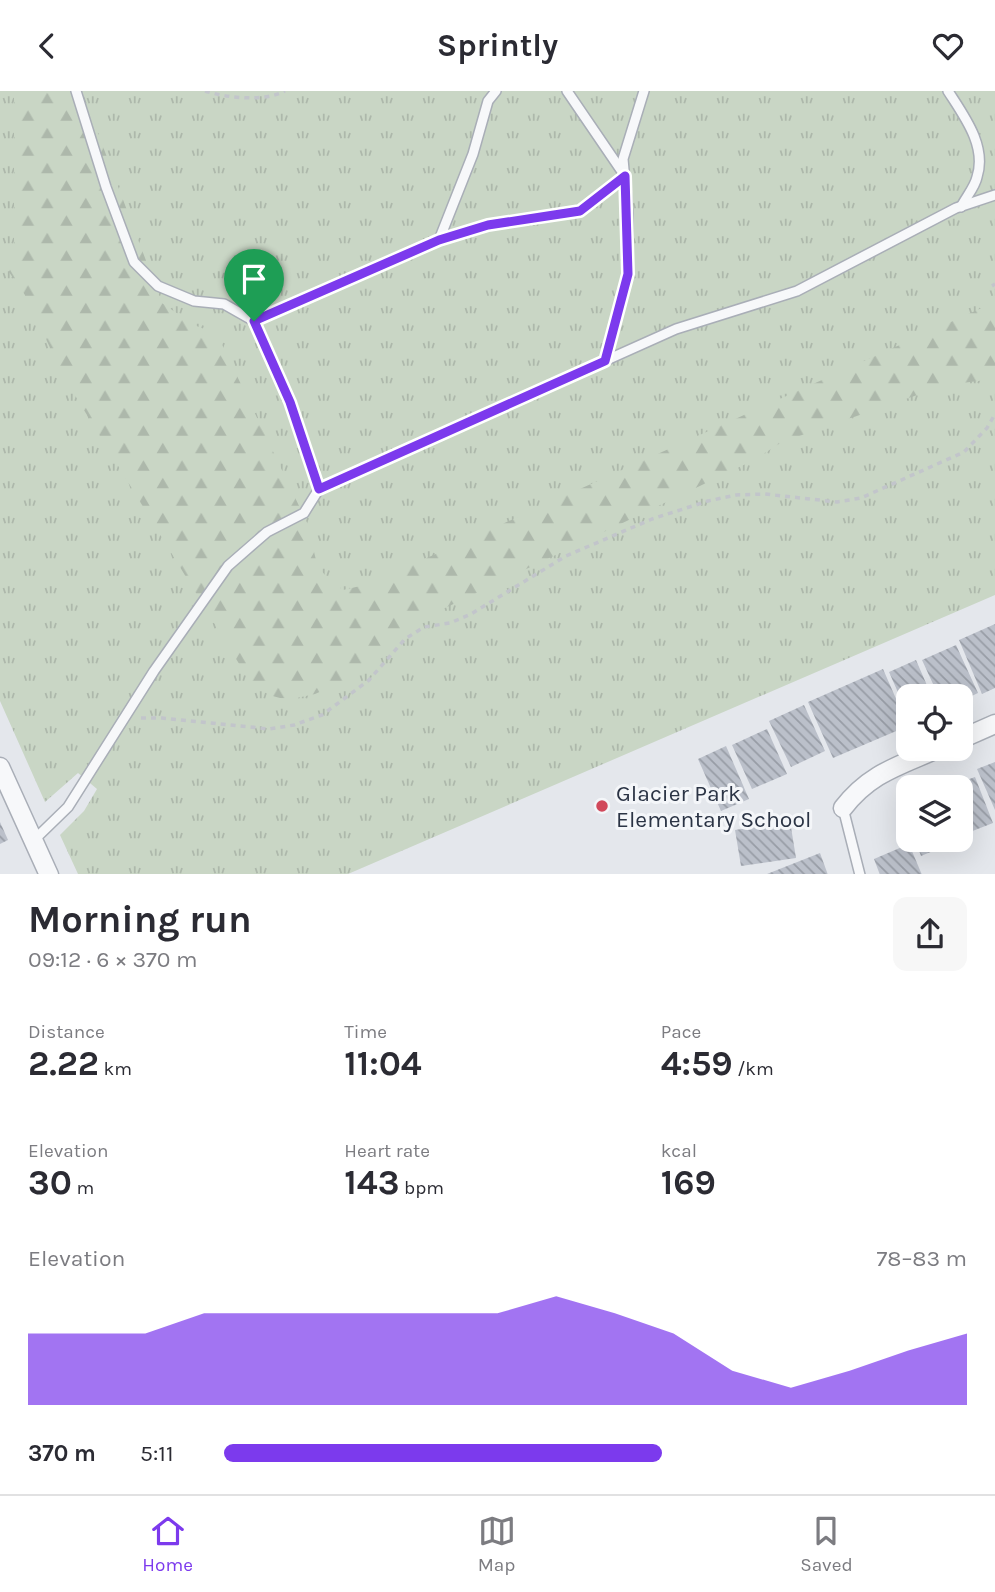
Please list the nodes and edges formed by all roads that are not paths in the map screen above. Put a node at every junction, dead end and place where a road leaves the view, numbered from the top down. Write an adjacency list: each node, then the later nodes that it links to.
1 (76, 91): 10 (lane)
2 (496, 91): 9 (lane)
3 (566, 91): 6 (lane)
4 (644, 91): 6 (lane)
5 (948, 91): 8 (lane)
6 (625, 176): 9 (lane); 11 (lane)
7 (995, 195): 8 (lane)
8 (961, 207): 11 (lane)
9 (439, 240): 10 (lane)
10 (254, 321): 12 (lane)
11 (605, 361): 12 (lane)
12 (319, 489): 18 (lane)
13 (995, 723): 14 (street)
14 (973, 733)
15 (910, 761): 17 (street)
16 (0, 767): 18 (street)
17 (843, 808): 20 (lane)
18 (33, 841): 19 (street)
19 (49, 874)
20 (860, 874)

